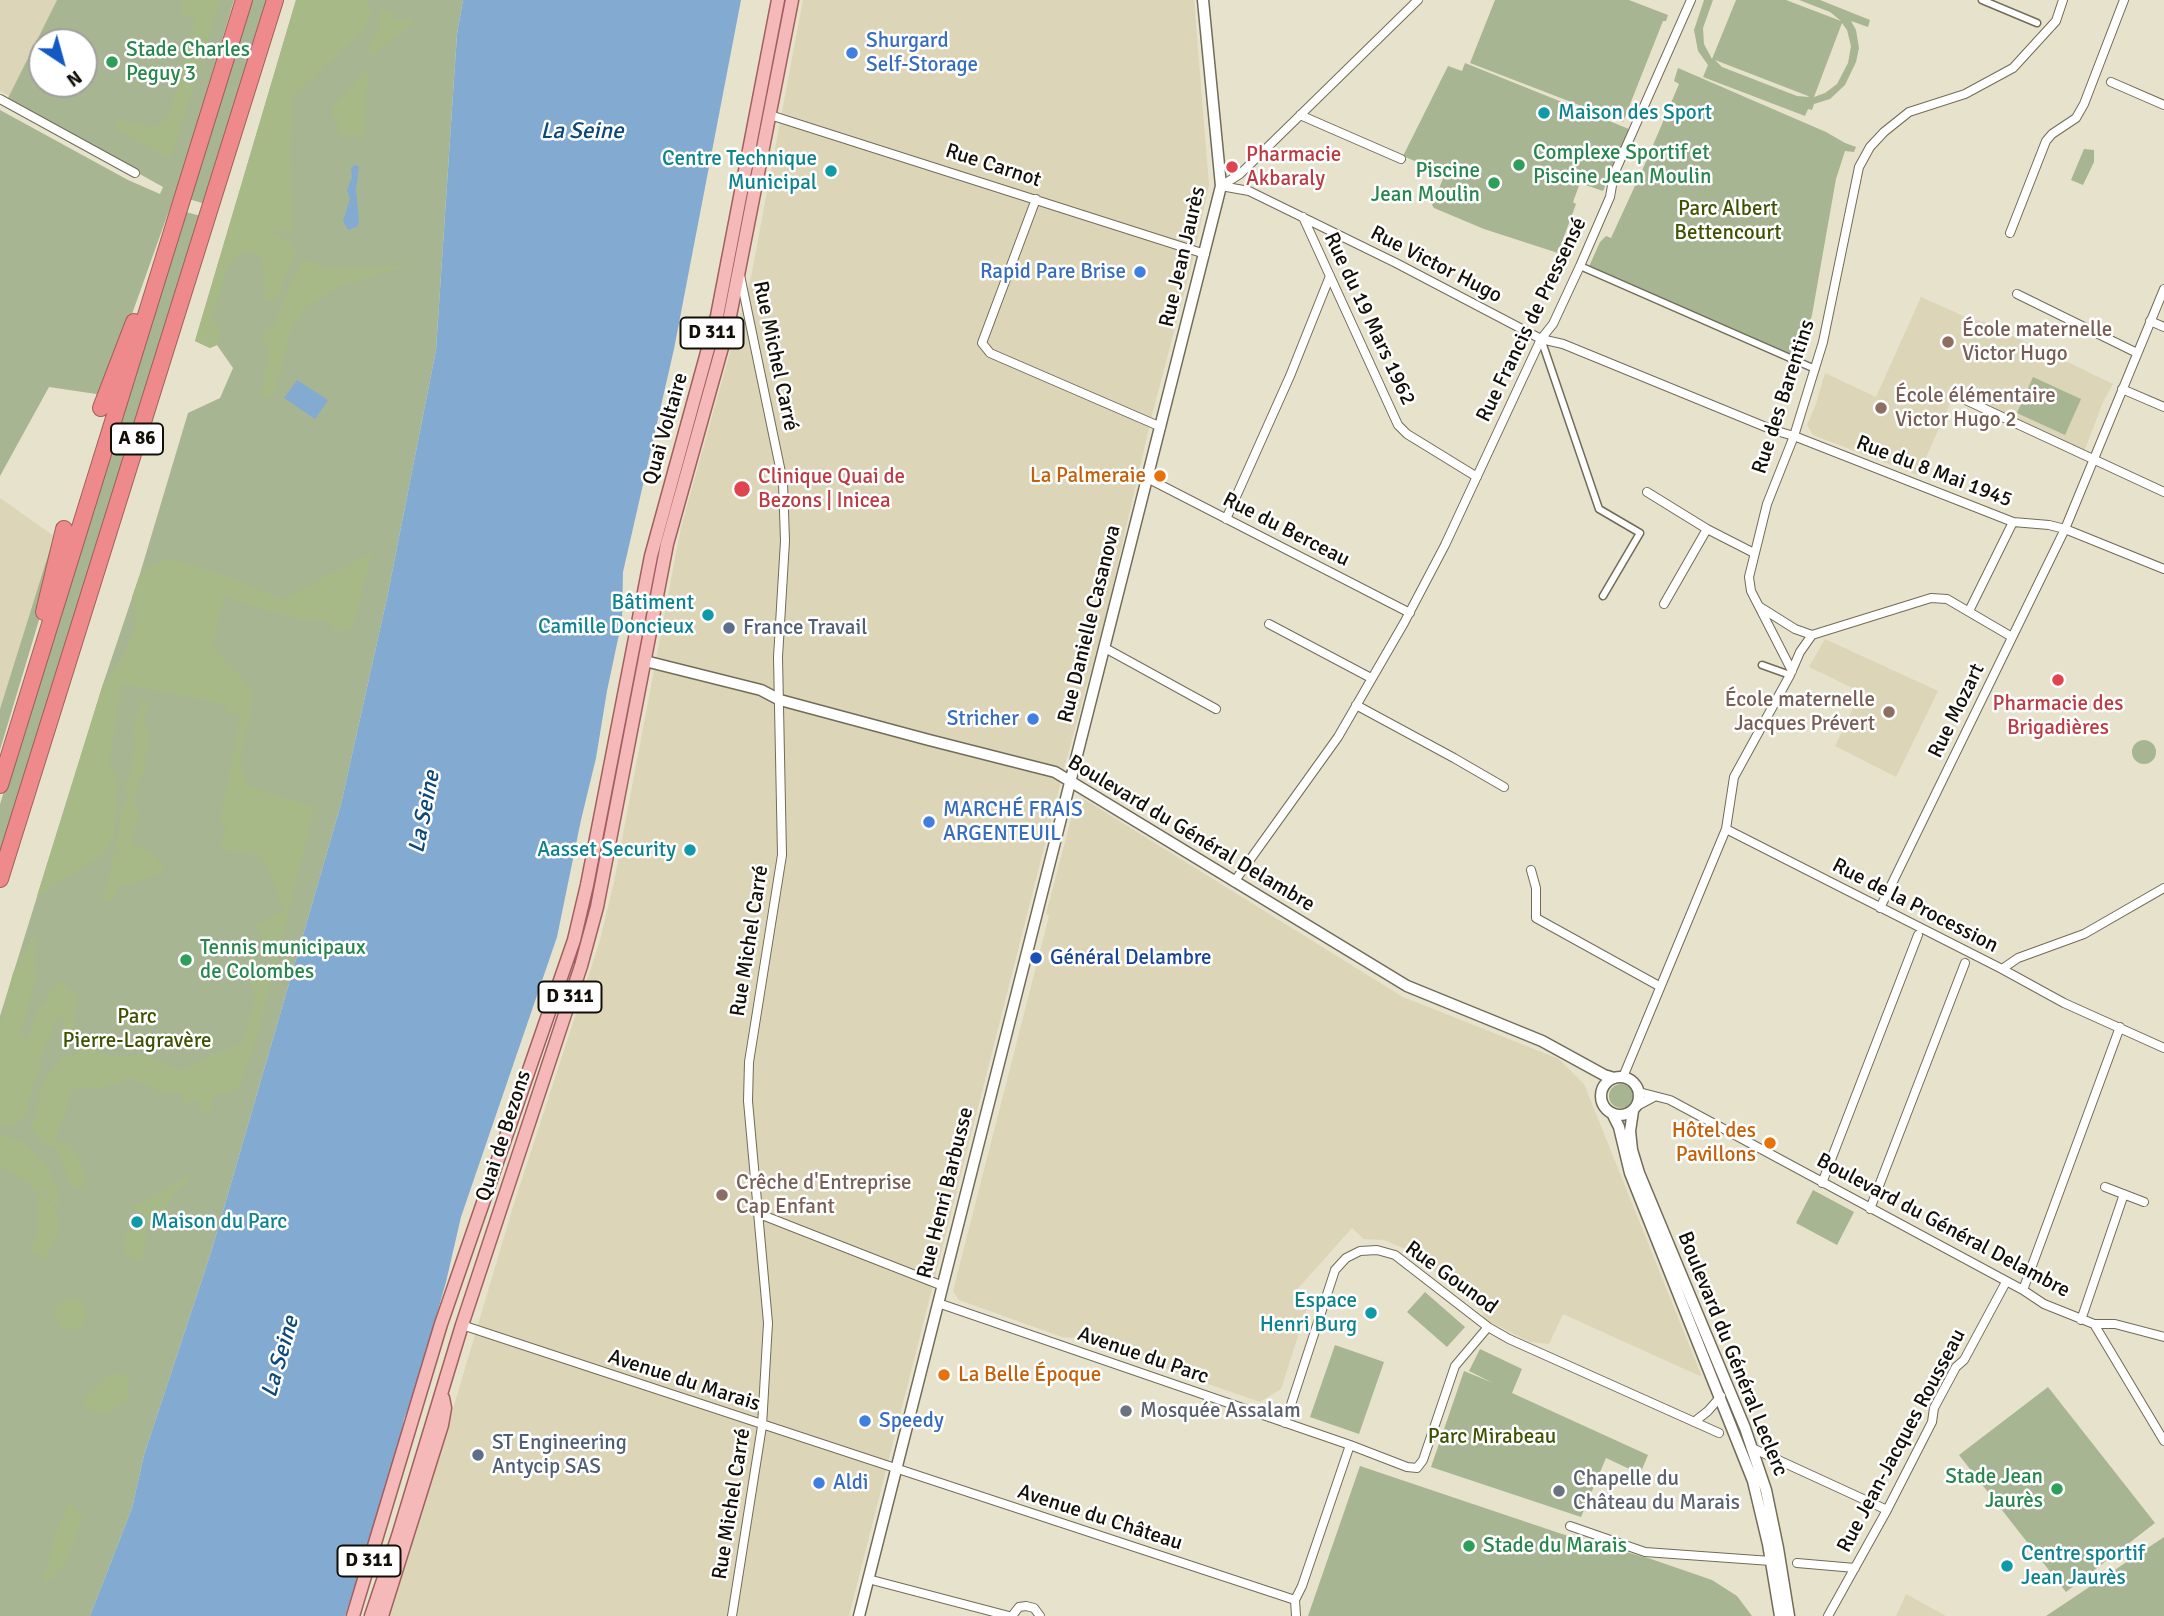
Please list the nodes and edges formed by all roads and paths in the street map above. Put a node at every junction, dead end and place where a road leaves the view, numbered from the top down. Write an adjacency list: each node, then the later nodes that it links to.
1 (244, 0): 27 (highway, A 86)
2 (275, 0): 75 (highway, A 86)
3 (778, 0): 63 (main road, Quai Voltaire / D 311)
4 (792, 0): 15 (main road, Quai Voltaire / D 311)
5 (1203, 0): 19 (street, Rue Jean Jaurès)
6 (1419, 0): 16 (street)
7 (1691, 0): 24 (street, Rue Francis de Pressensé)
8 (1982, 0): 11 (street)
9 (2063, 0): 34 (street, Rue des Barentins)
10 (2124, 0): 22 (street)
11 (2037, 23)
12 (2111, 82): 14 (street)
13 (0, 99): 18 (street)
14 (2164, 105)
15 (770, 115): 20 (street, Rue Carnot); 25 (main road, Quai Voltaire / D 311)
16 (1300, 115): 17 (street); 19 (street)
17 (1401, 159)
18 (135, 173)
19 (1221, 186): 21 (street, Rue Victor Hugo); 23 (street, Rue Jean Jaurès)
20 (1036, 199): 23 (street, Rue Carnot); 39 (street)
21 (1303, 218): 26 (street, Rue du 19 Mars 1962); 32 (street, Rue Victor Hugo)
22 (2010, 233)
23 (1205, 254): 39 (street, Rue Jean Jaurès)
24 (1580, 266): 32 (street, Rue Francis de Pressensé); 34 (street)
25 (740, 272): 63 (main road, Quai Voltaire / D 311); 67 (street, Rue Michel Carré)
26 (1330, 276): 42 (street, Rue du 19 Mars 1962); 46 (street)
27 (154, 289): 38 (highway); 59 (highway, A 86)
28 (2164, 289): 30 (street, Rue Mozart)
29 (2017, 294): 33 (street)
30 (2150, 321): 31 (street); 33 (street, Rue Mozart)
31 (2164, 327)
32 (1541, 339): 40 (street, Rue Victor Hugo); 42 (street, Rue Francis de Pressensé); 53 (street)
33 (2137, 353): 35 (street, Rue Mozart)
34 (1815, 369): 40 (street, Rue des Barentins)
35 (2122, 389): 37 (street); 41 (street, Rue Mozart)
36 (1957, 396): 41 (street)
37 (2164, 407)
38 (101, 408)
39 (1161, 427): 43 (street, Rue Jean Jaurès)
40 (1794, 436): 47 (street, Rue du 8 Mai 1945); 51 (street, Rue des Barentins)
41 (2093, 460): 45 (street); 50 (street, Rue Mozart)
42 (1477, 477): 57 (street, Rue Francis de Pressensé)
43 (1147, 478): 46 (street, Rue du Berceau); 62 (street, Rue Danielle Casanova)
44 (1647, 492): 49 (street)
45 (2164, 492)
46 (1226, 519): 57 (street, Rue du Berceau)
47 (2013, 522): 50 (street, Rue du 8 Mai 1945); 56 (street)
48 (64, 529): 59 (highway)
49 (1707, 529): 51 (street); 54 (street)
50 (2065, 529): 52 (street, Rue du 8 Mai 1945); 61 (street, Rue Mozart)
51 (1754, 553): 55 (street, Rue des Barentins)
52 (2164, 569)
53 (1603, 596)
54 (1664, 604)
55 (1760, 607): 60 (street); 65 (street, Rue des Barentins)
56 (1969, 611): 60 (street); 61 (street)
57 (1410, 612): 66 (street, Rue Francis de Pressensé)
58 (1269, 624): 66 (street)
59 (48, 632): 71 (highway, A 86)
60 (1812, 635): 65 (street)
61 (2012, 636): 78 (street, Rue Mozart)
62 (1105, 648): 69 (street); 70 (street, Rue Danielle Casanova)
63 (636, 661): 67 (street, Boulevard du Général Delambre); 98 (main road, Quai de Bezons / D 311); 105 (main road, Quai de Bezons / D 311)
64 (1762, 665): 65 (street)
65 (1791, 673): 73 (street)
66 (1371, 678): 68 (street, Rue Francis de Pressensé)
67 (780, 699): 70 (street, Boulevard du Général Delambre); 97 (street, Rue Michel Carré)
68 (1356, 705): 72 (street); 76 (street, Rue Francis de Pressensé)
69 (1216, 709)
70 (1071, 779): 76 (street, Boulevard du Général Delambre); 100 (street, Rue Henri Barbusse)
71 (0, 785)
72 (1504, 787)
73 (1726, 829): 78 (street, Rue de la Procession); 82 (street)
74 (1531, 870): 82 (street)
75 (0, 879)
76 (1234, 882): 85 (street, Boulevard du Général Delambre)
77 (2164, 888): 81 (street, Rue de la Procession)
78 (1880, 908): 79 (street, Rue de la Procession)
79 (1919, 932): 81 (street, Rue de la Procession); 92 (street)
80 (1965, 962): 96 (street)
81 (2002, 969): 83 (street)
82 (1659, 986): 86 (street)
83 (2120, 1027): 84 (street); 101 (street)
84 (2164, 1048)
85 (1576, 1059): 86 (street, Boulevard du Général Delambre); 87 (street, Boulevard du Général Delambre)
86 (1618, 1077): 87 (street); 88 (street)
87 (1602, 1091): 91 (street)
88 (1639, 1091): 89 (street, Boulevard du Général Delambre); 90 (street)
89 (1654, 1097): 90 (street); 92 (street, Boulevard du Général Delambre)
90 (1635, 1108): 91 (street); 117 (street, Boulevard du Général Leclerc)
91 (1612, 1113): 110 (street, Boulevard du Général Leclerc)
92 (1822, 1183): 96 (street, Boulevard du Général Delambre)
93 (2105, 1187): 94 (street)
94 (2124, 1194): 95 (street); 103 (street)
95 (2144, 1202)
96 (1870, 1209): 99 (street, Boulevard du Général Delambre)
97 (757, 1213): 100 (street); 113 (street, Rue Michel Carré)
98 (455, 1282): 105 (main road); 108 (main road, Quai de Bezons / D 311)
99 (2006, 1282): 101 (street, Boulevard du Général Delambre); 119 (street, Rue Jean-Jacques Rousseau)
100 (943, 1286): 102 (street, Rue Henri Barbusse)
101 (2023, 1290): 103 (street, Boulevard du Général Delambre)
102 (938, 1303): 112 (street, Avenue du Parc); 118 (street, Rue Henri Barbusse)
103 (2081, 1320): 104 (street, Boulevard du Général Delambre)
104 (2094, 1324): 107 (street, Boulevard du Général Delambre); 115 (street)
105 (462, 1325): 108 (main road); 109 (main road, Quai de Bezons / D 311); 113 (street, Avenue du Marais)
106 (1488, 1327): 111 (street, Rue Gounod); 112 (street, Rue Gounod); 116 (street, Avenue du Parc)
107 (2164, 1337)
108 (433, 1349): 126 (main road, Quai de Bezons / D 311)
109 (442, 1390): 127 (main road, Quai de Bezons / D 311); 128 (main road, D 311)
110 (1721, 1396): 111 (street); 121 (street, Boulevard du Général Leclerc)
111 (1694, 1422): 114 (street, Rue Gounod)
112 (1285, 1423): 116 (street, Avenue du Parc)
113 (762, 1426): 118 (street, Avenue du Marais); 129 (street, Rue Michel Carré)
114 (1719, 1433)
115 (2164, 1441)
116 (1350, 1446): 125 (street)
117 (1752, 1448): 119 (street); 135 (street, Boulevard du Général Leclerc)
118 (896, 1469): 124 (street, Rue Henri Barbusse); 125 (street, Avenue du Château)
119 (1888, 1510): 123 (street, Rue Jean-Jacques Rousseau)
120 (1570, 1527): 121 (street)
121 (1771, 1561): 134 (street, Boulevard du Général Leclerc)
122 (1797, 1563): 123 (street)
123 (1855, 1568): 136 (street, Rue Jean-Jacques Rousseau)
124 (868, 1579): 130 (street, Rue Henri Barbusse); 131 (street)
125 (1295, 1600): 133 (street)
126 (353, 1616)
127 (371, 1616)
128 (382, 1616)
129 (734, 1616)
130 (859, 1616)
131 (1010, 1616): 132 (street)
132 (1040, 1616)
133 (1296, 1616)
134 (1780, 1616)
135 (1789, 1616)
136 (1828, 1616)

